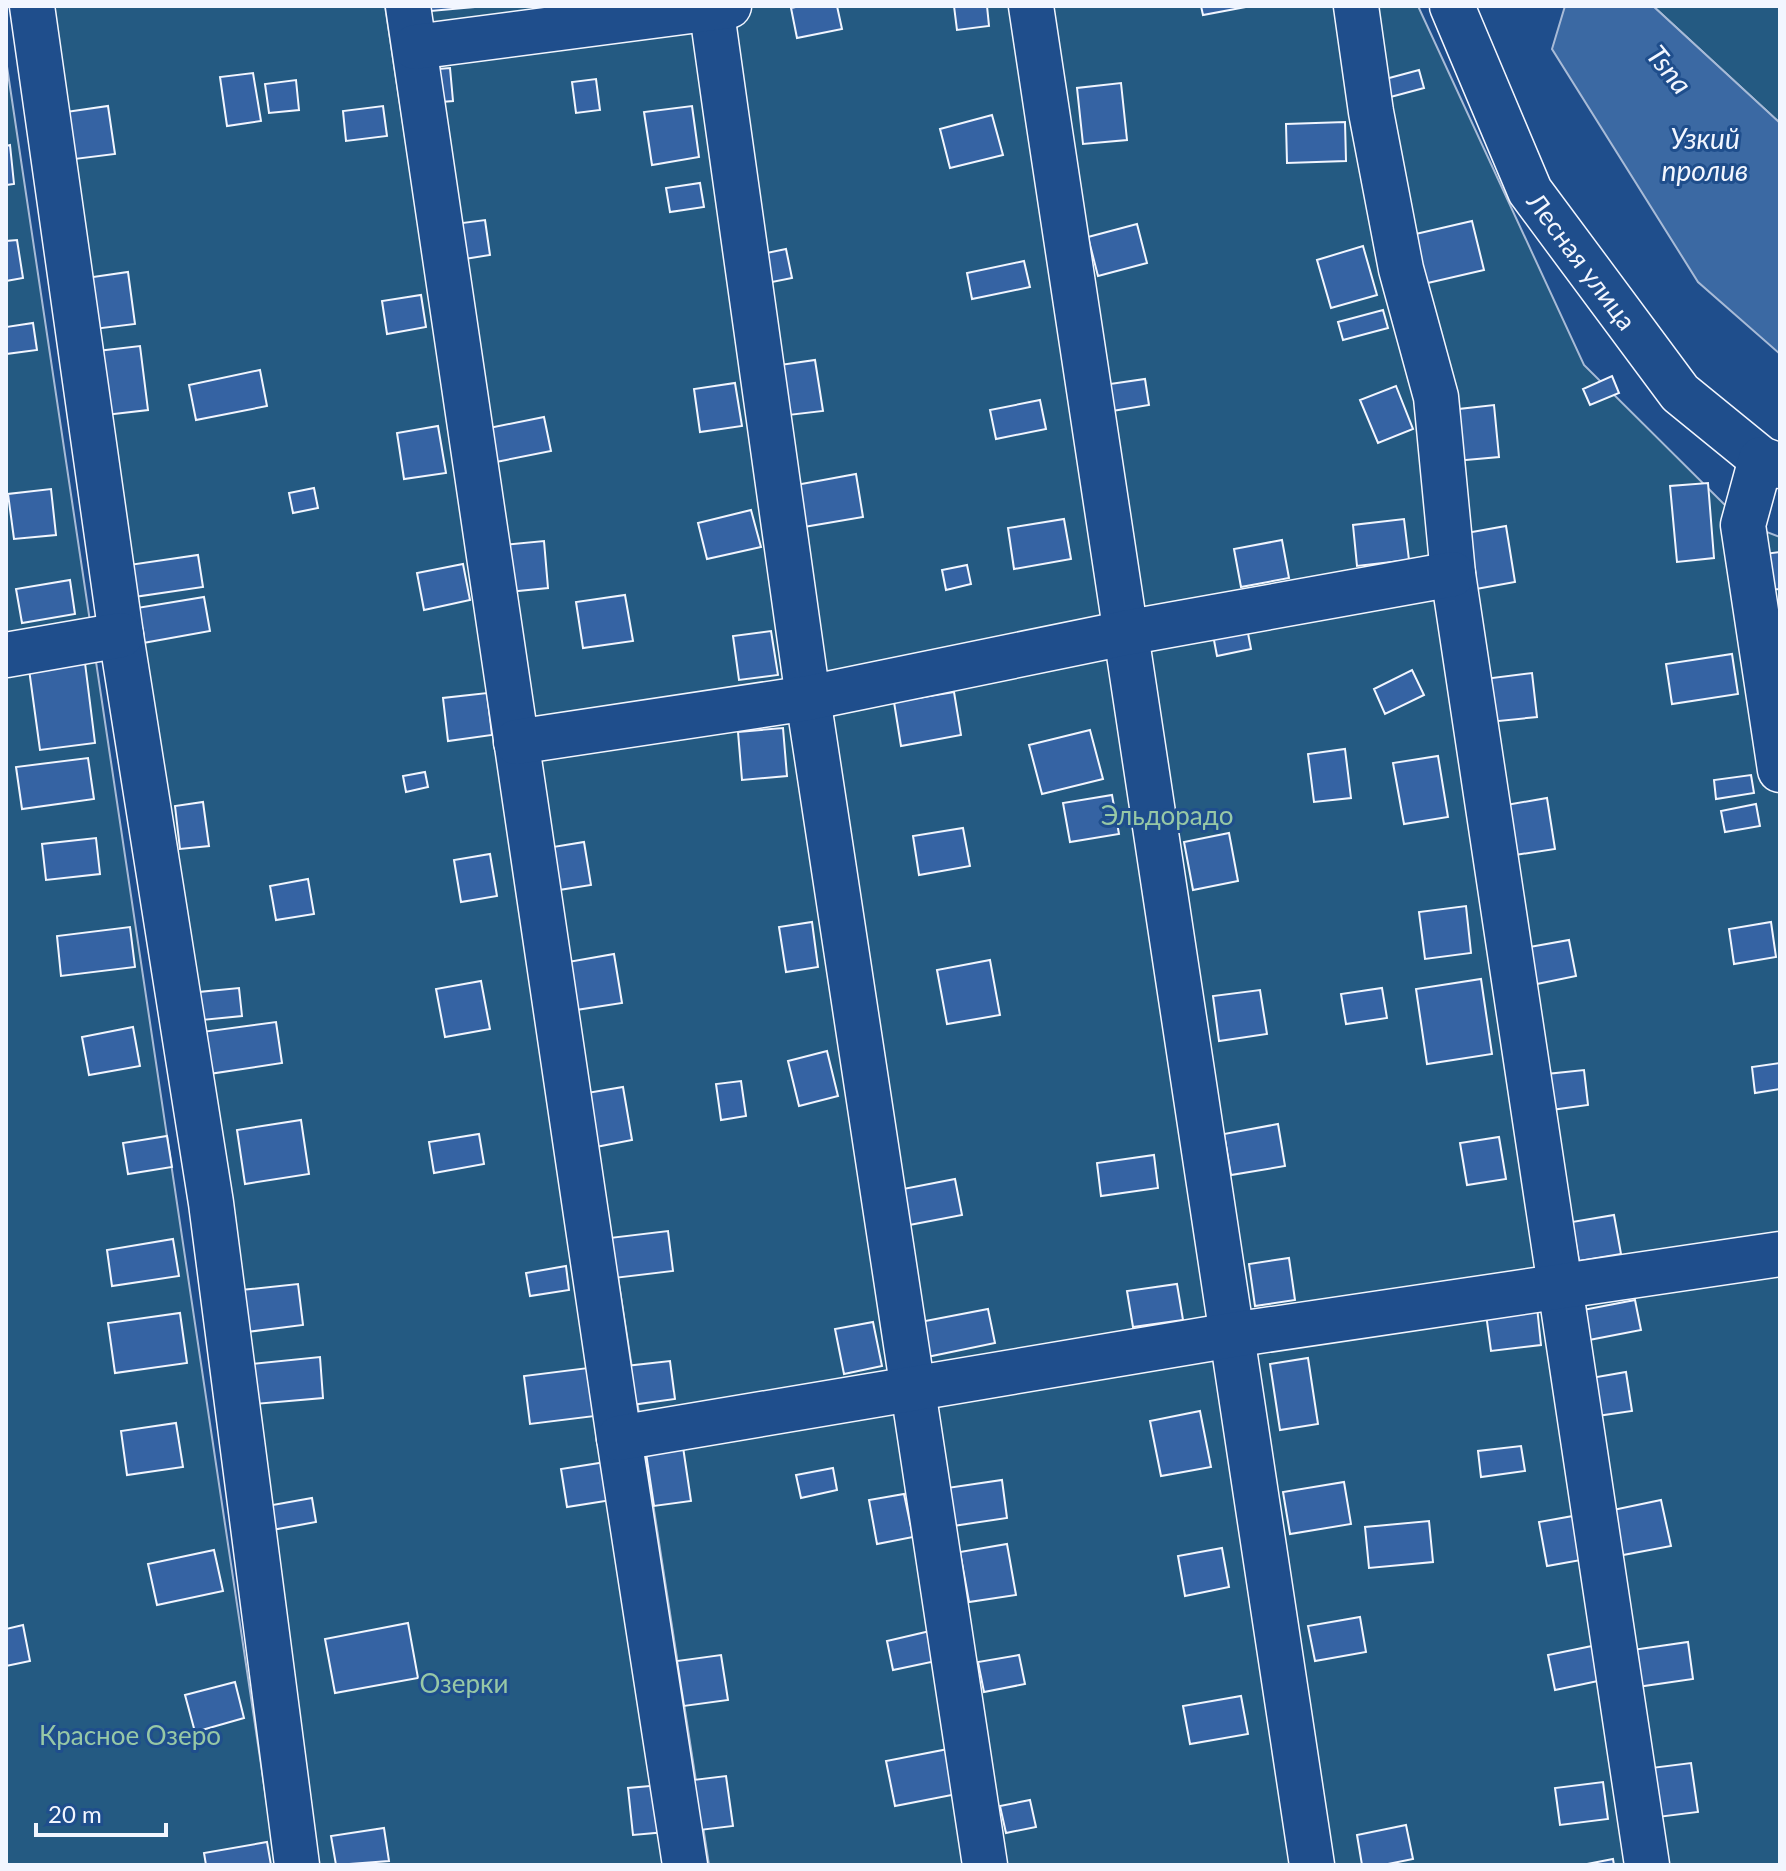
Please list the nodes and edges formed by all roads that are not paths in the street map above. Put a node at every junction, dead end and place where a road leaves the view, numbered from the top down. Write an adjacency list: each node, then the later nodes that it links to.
1 (32, 6): 10 (street)
2 (1031, 6): 9 (street)
3 (1356, 6): 8 (street)
4 (1452, 6): 7 (street, Лесная улица)
5 (717, 7): 6 (street); 12 (street)
6 (411, 27): 13 (street)
7 (1770, 462): 14 (street)
8 (1453, 574): 9 (street); 16 (street)
9 (1125, 633): 12 (street); 17 (street)
10 (121, 635): 11 (street); 20 (street)
11 (6, 655)
12 (808, 698): 13 (street); 18 (street)
13 (516, 742): 19 (street)
14 (1780, 770)
15 (1780, 1254): 16 (street)
16 (1560, 1286): 17 (street); 24 (street)
17 (1232, 1335): 18 (street); 23 (street)
18 (912, 1387): 19 (street); 22 (street)
19 (619, 1438): 21 (street)
20 (297, 1865)
21 (685, 1865)
22 (985, 1865)
23 (1312, 1865)
24 (1647, 1865)

